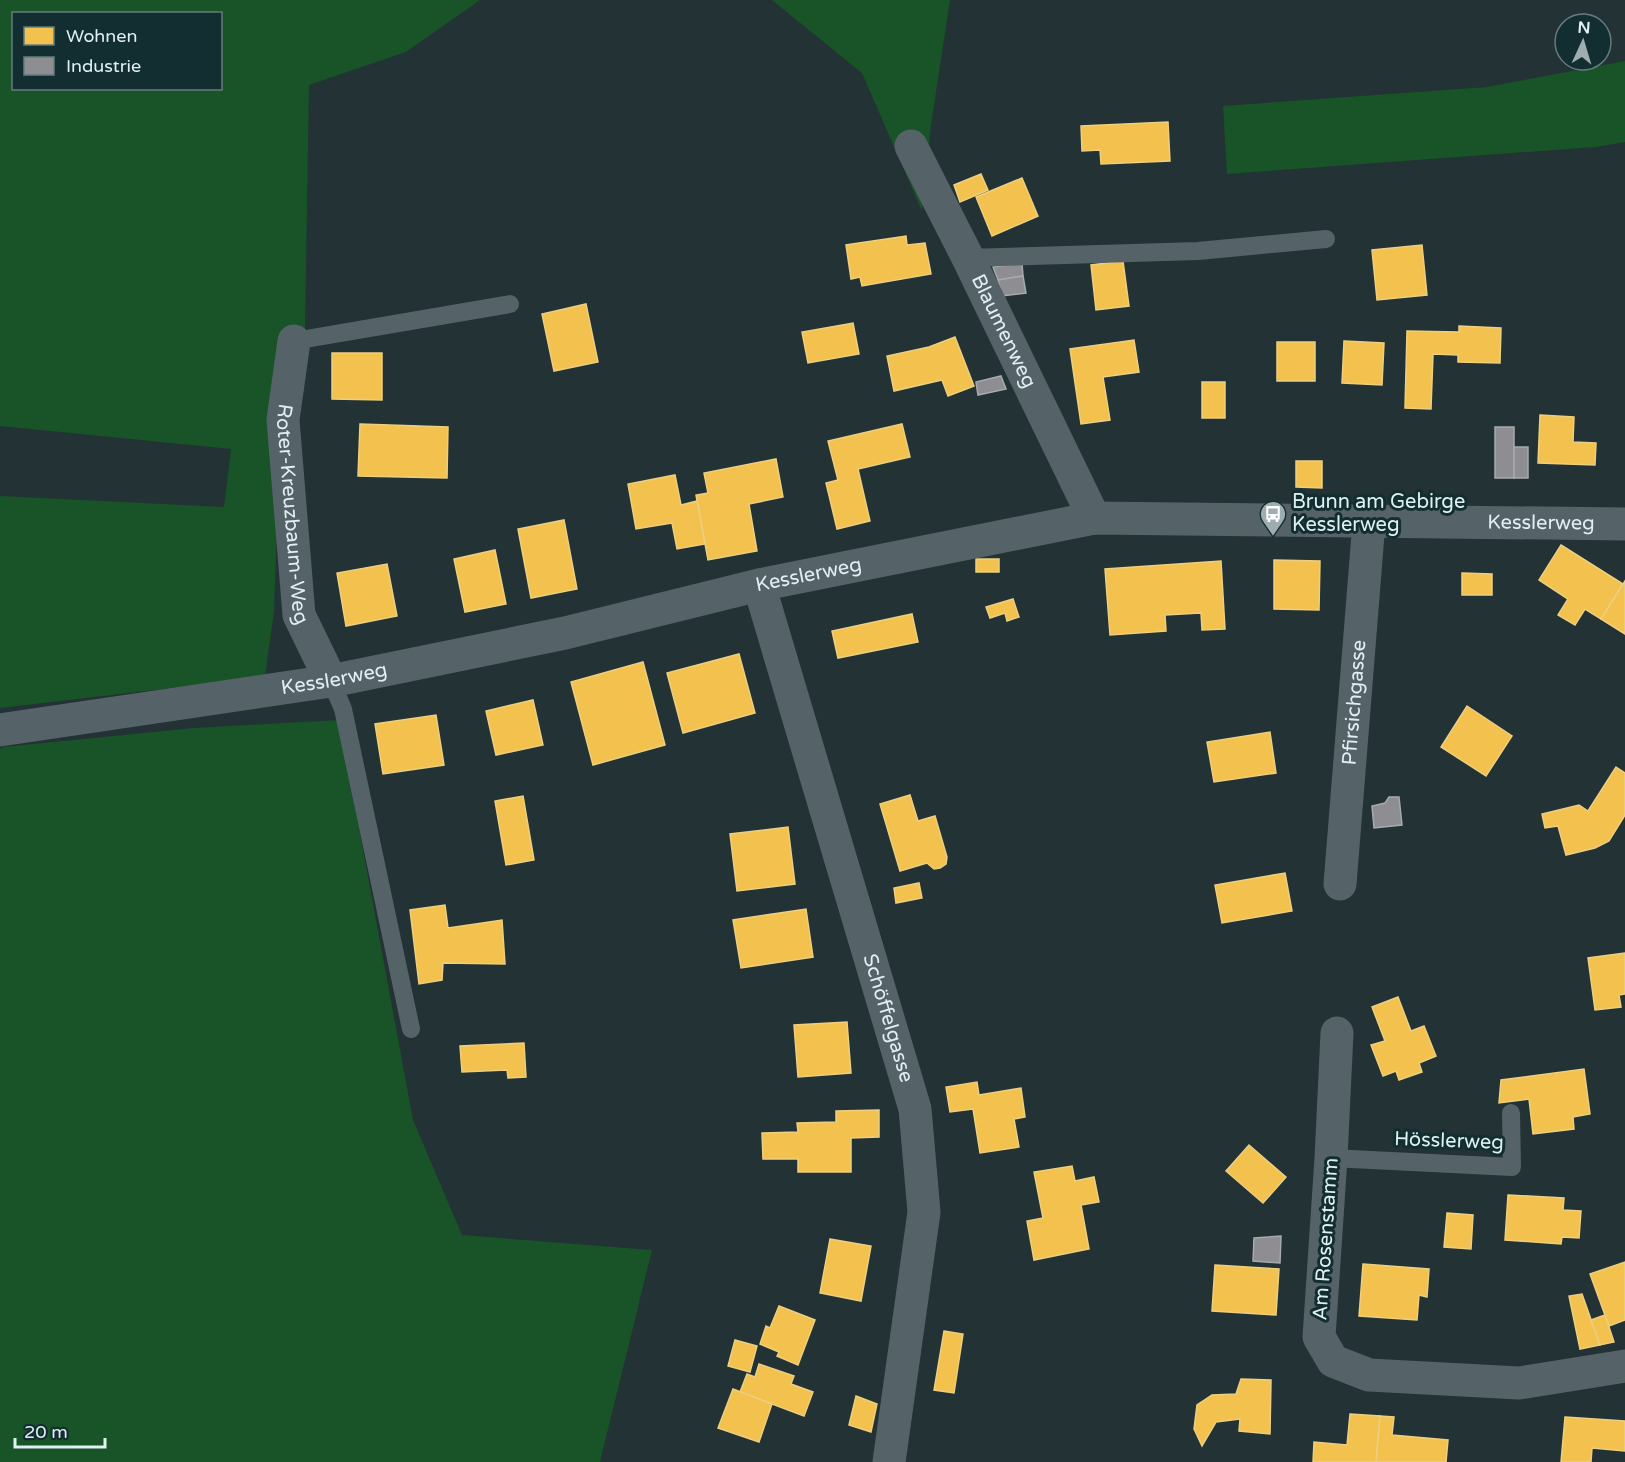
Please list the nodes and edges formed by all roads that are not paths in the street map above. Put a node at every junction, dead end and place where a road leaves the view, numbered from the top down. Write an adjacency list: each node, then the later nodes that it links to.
1 (911, 146): 3 (street, Blaumenweg)
2 (1326, 239): 3 (lane)
3 (968, 258): 6 (street, Blaumenweg)
4 (510, 304): 5 (lane)
5 (294, 341): 10 (street, Roter-Kreuzbaum-Weg)
6 (1094, 518): 7 (street, Kesslerweg); 9 (street, Kesslerweg)
7 (1369, 522): 8 (street, Kesslerweg); 12 (street, Pfirsichgasse)
8 (1625, 524)
9 (759, 585): 10 (street, Kesslerweg); 18 (street, Schöffelgasse)
10 (331, 681): 11 (street, Kesslerweg); 13 (lane)
11 (0, 730)
12 (1340, 884)
13 (411, 1029)
14 (1337, 1033): 16 (street, Am Rosenstamm)
15 (1511, 1113): 16 (lane, Hösslerweg)
16 (1331, 1158): 17 (street, Am Rosenstamm)
17 (1625, 1366)
18 (889, 1462)

